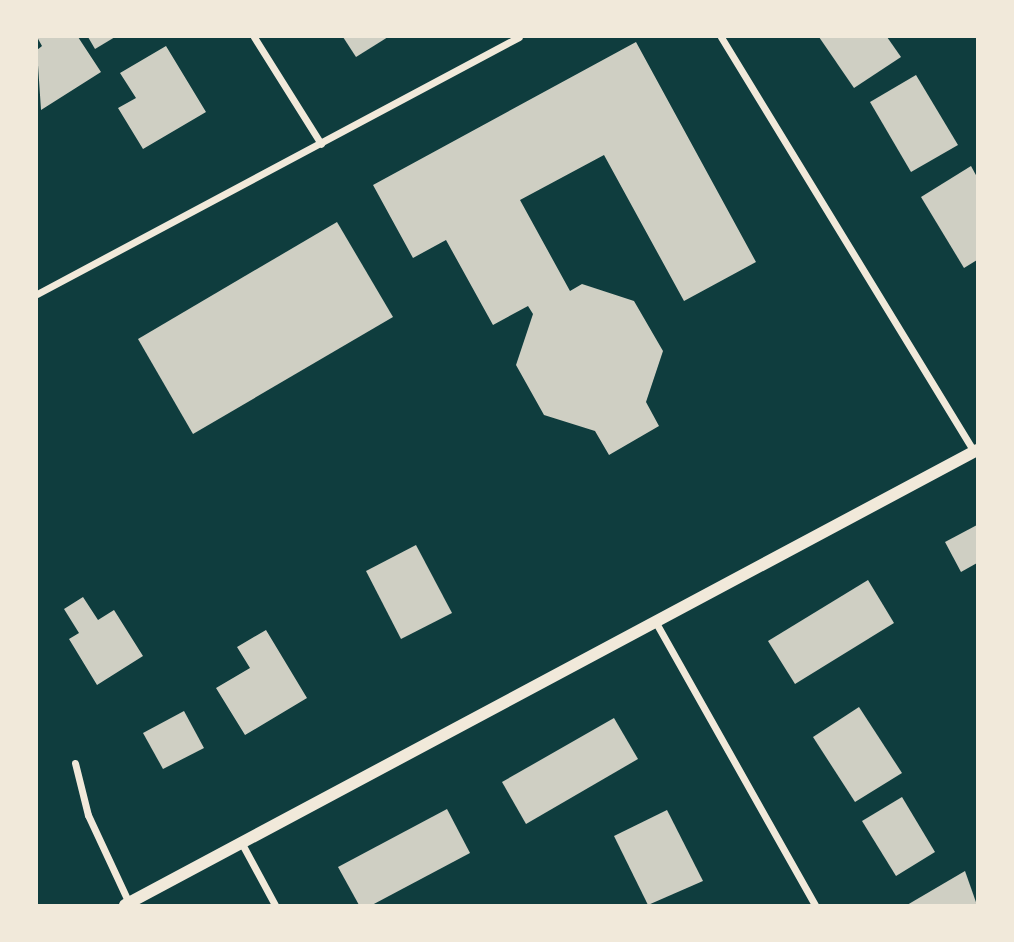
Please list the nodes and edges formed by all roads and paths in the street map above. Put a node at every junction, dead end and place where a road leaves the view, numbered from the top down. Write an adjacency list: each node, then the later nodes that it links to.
1 (254, 37): 4 (street)
2 (519, 37): 4 (street)
3 (720, 37): 6 (street)
4 (321, 145): 5 (street)
5 (37, 294)
6 (976, 451): 7 (street)
7 (655, 621): 9 (street); 12 (street)
8 (75, 763): 10 (street)
9 (241, 842): 10 (street); 11 (street)
10 (127, 904)
11 (275, 905)
12 (815, 905)

